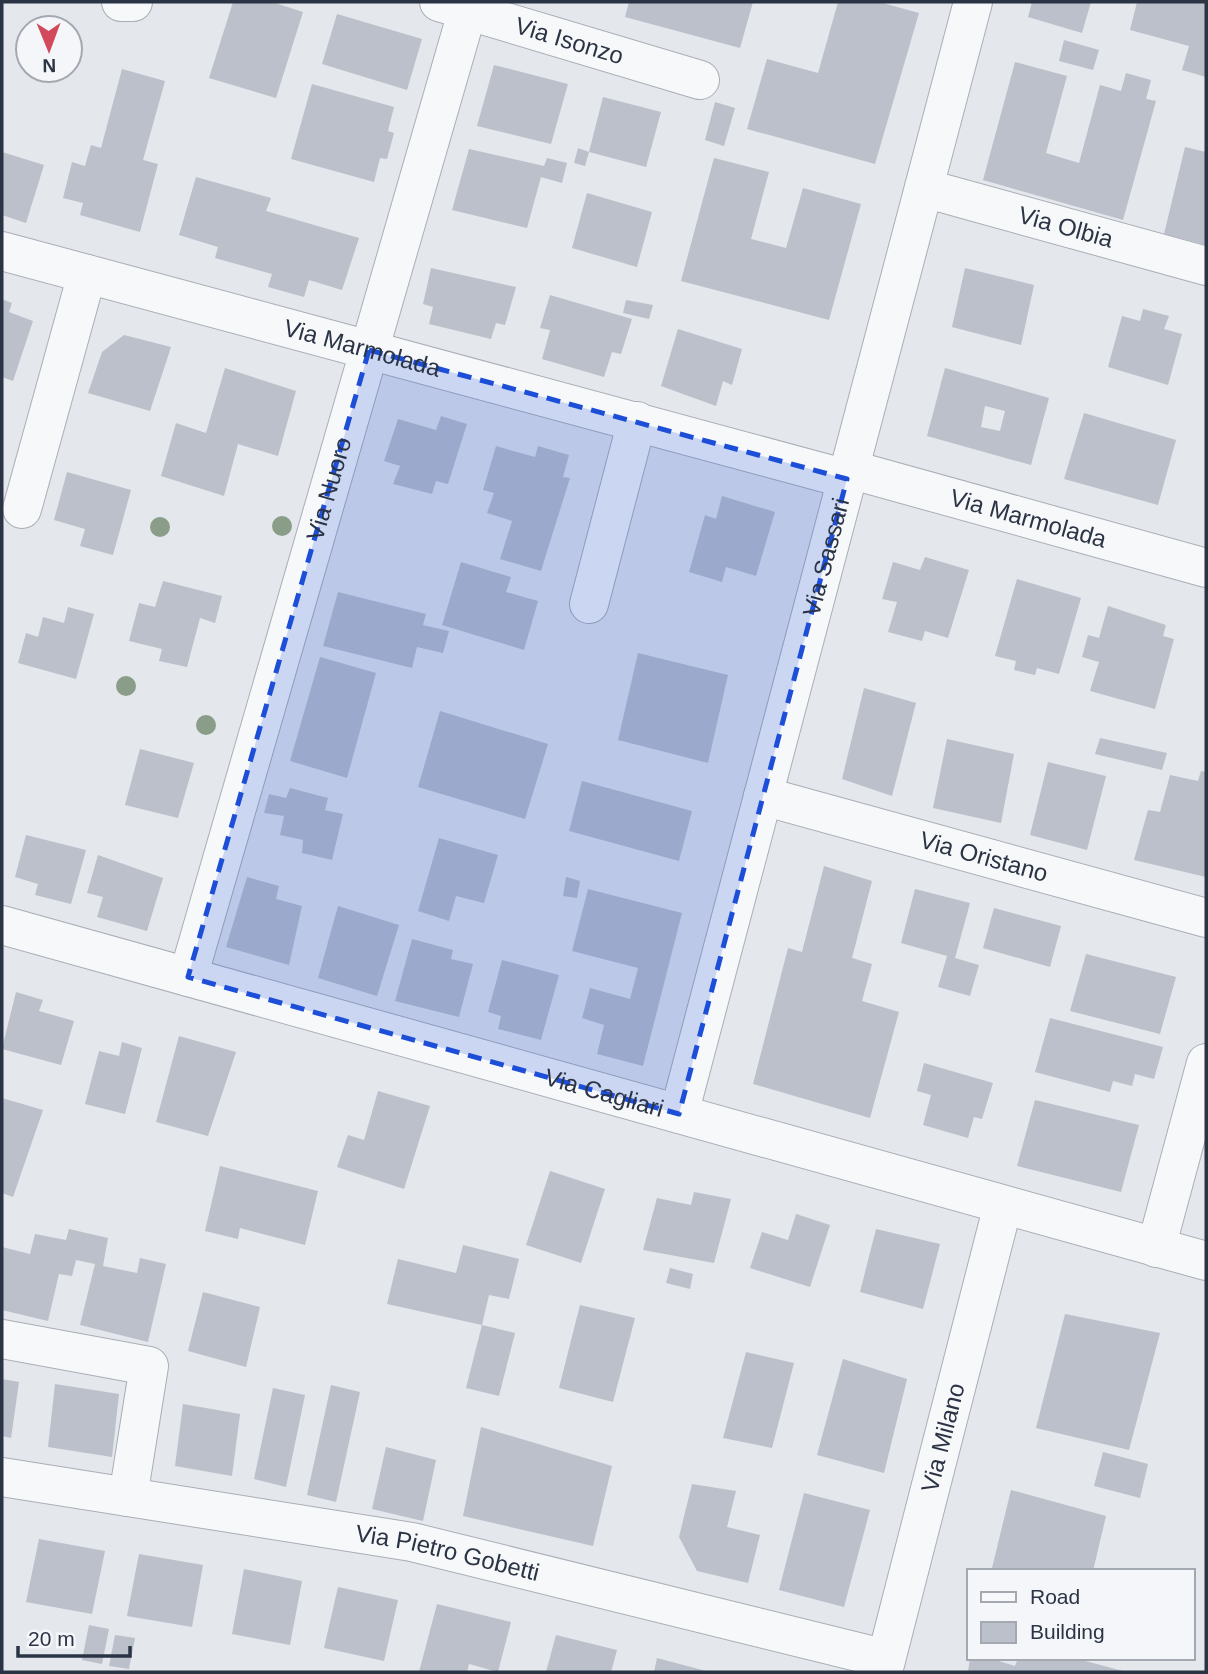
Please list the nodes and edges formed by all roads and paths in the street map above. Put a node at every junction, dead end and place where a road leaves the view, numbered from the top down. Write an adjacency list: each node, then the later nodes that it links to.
1 (121, 2): 2 (street)
2 (133, 2)
3 (972, 2): 6 (street, Via Sassari)
4 (459, 5): 5 (street, Via Isonzo); 10 (street, Via Nuoro)
5 (700, 80)
6 (924, 188): 8 (street, Via Olbia); 12 (street, Via Sassari)
7 (2, 251): 9 (street, Via Marmolada)
8 (1206, 266)
9 (87, 274): 10 (street, Via Marmolada); 13 (street)
10 (369, 350): 11 (street, Via Marmolada); 19 (street, Via Nuoro)
11 (638, 421): 12 (street, Via Marmolada); 15 (street)
12 (848, 474): 14 (street, Via Marmolada); 16 (street, Via Sassari)
13 (22, 509)
14 (1206, 568)
15 (589, 604)
16 (764, 796): 17 (street, Via Oristano); 21 (street, Via Sassari)
17 (1206, 918)
18 (2, 925): 19 (street, Via Cagliari)
19 (188, 977): 21 (street, Via Cagliari)
20 (1206, 1063): 23 (street)
21 (679, 1114): 22 (street, Via Cagliari)
22 (1003, 1205): 23 (street, Via Cagliari); 28 (street, Via Milano)
23 (1156, 1248): 24 (street, Via Cagliari)
24 (1206, 1261)
25 (2, 1339): 27 (street)
26 (2, 1477): 27 (street, Via Pietro Gobetti)
27 (128, 1497): 28 (street, Via Pietro Gobetti)
28 (885, 1666)

